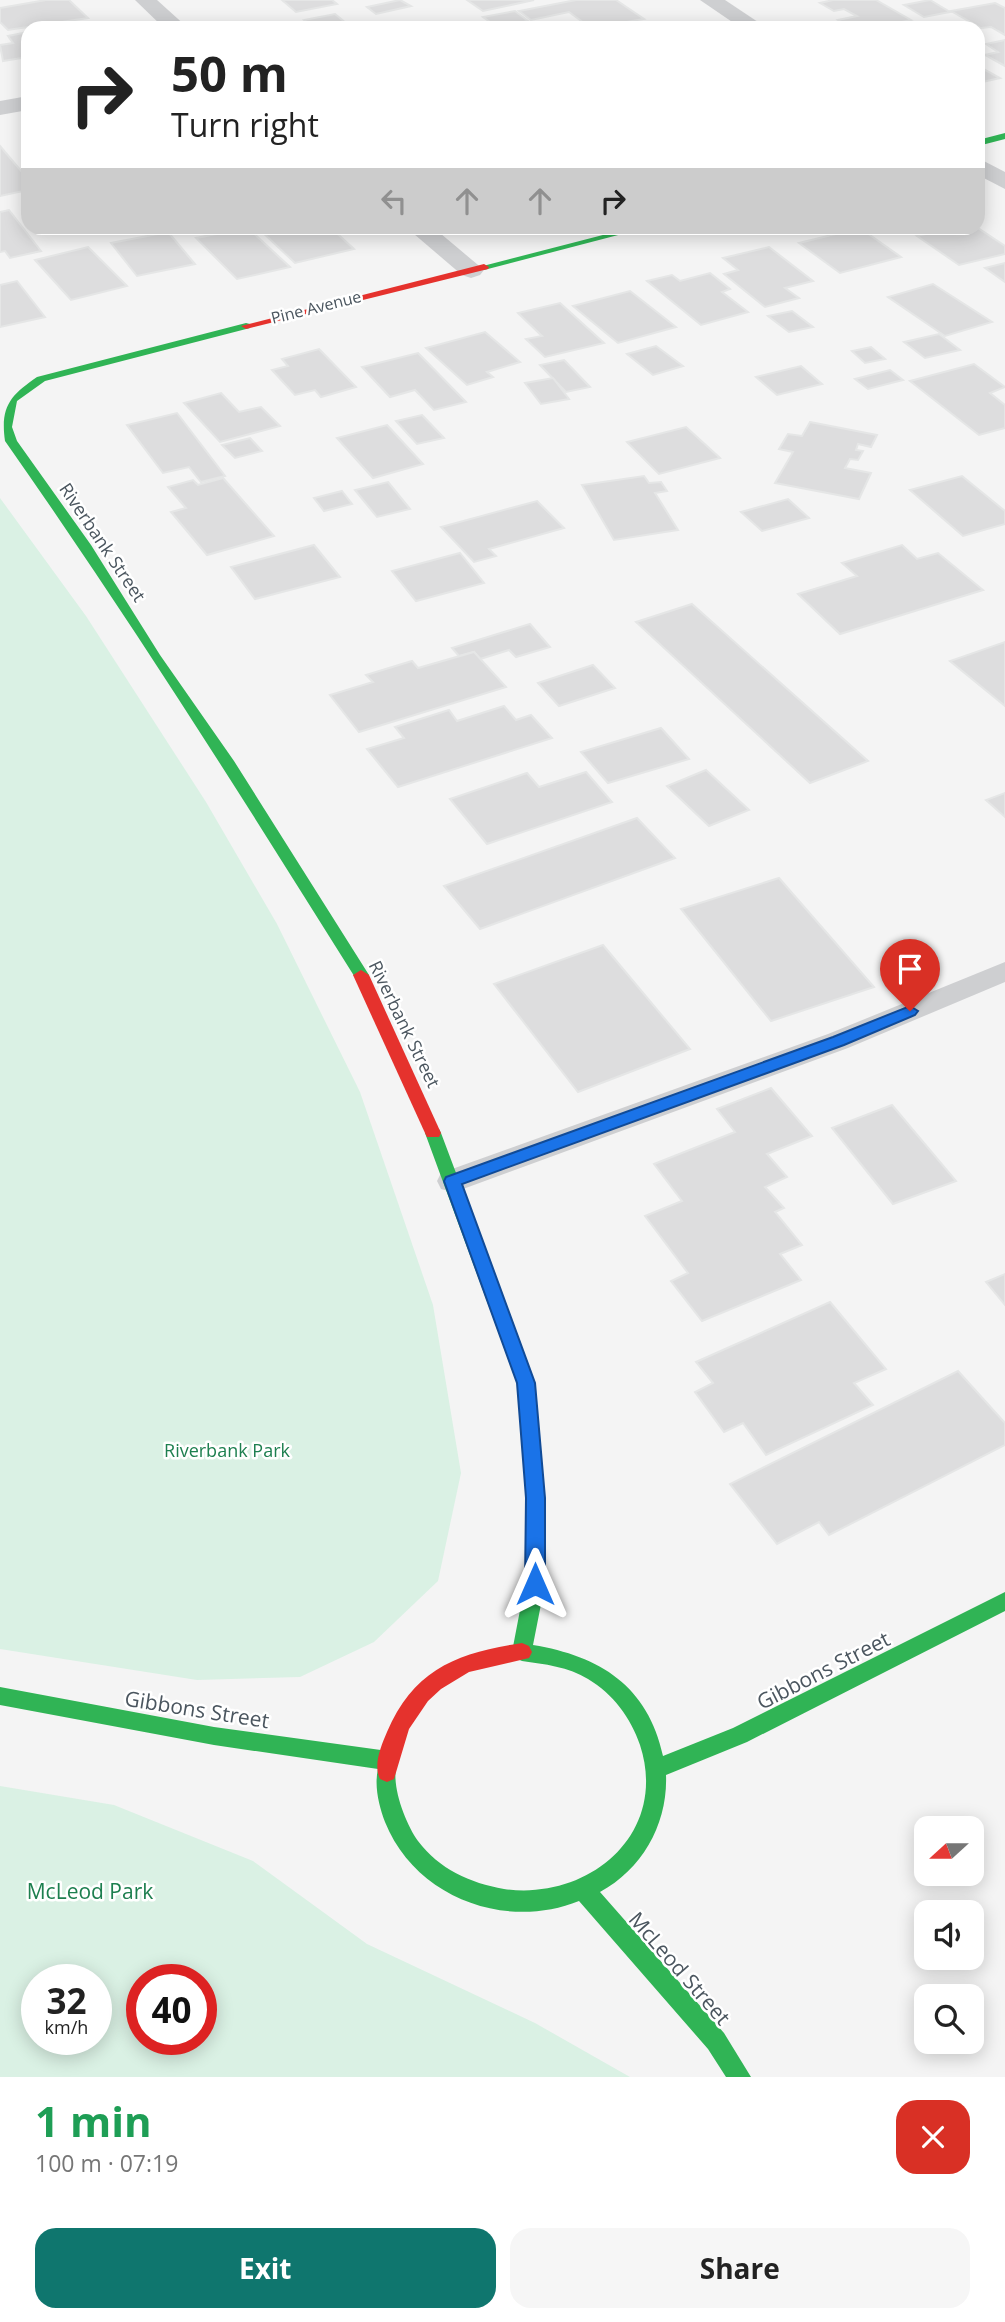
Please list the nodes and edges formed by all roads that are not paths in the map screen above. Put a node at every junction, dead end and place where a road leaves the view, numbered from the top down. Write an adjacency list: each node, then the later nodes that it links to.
1 (145, 0): 3 (street)
2 (710, 0): 4 (street)
3 (169, 21)
4 (744, 21)
5 (21, 104): 6 (street)
6 (0, 108)
7 (1005, 136): 8 (street)
8 (985, 141)
9 (985, 170): 10 (street)
10 (1005, 181)
11 (428, 235): 13 (street)
12 (612, 235): 13 (street, Pine Avenue)
13 (471, 270): 14 (street, Pine Avenue)
14 (4, 411): 16 (street, Riverbank Street)
15 (1005, 971): 16 (lane)
16 (452, 1181): 18 (street, Riverbank Street)
17 (1005, 1601): 21 (street, Gibbons Street)
18 (522, 1652): 20 (street); 21 (street)
19 (0, 1696): 20 (street, Gibbons Street)
20 (388, 1762): 22 (street)
21 (658, 1768): 22 (street)
22 (584, 1891): 23 (street, McLeod Street)
23 (739, 2077)

